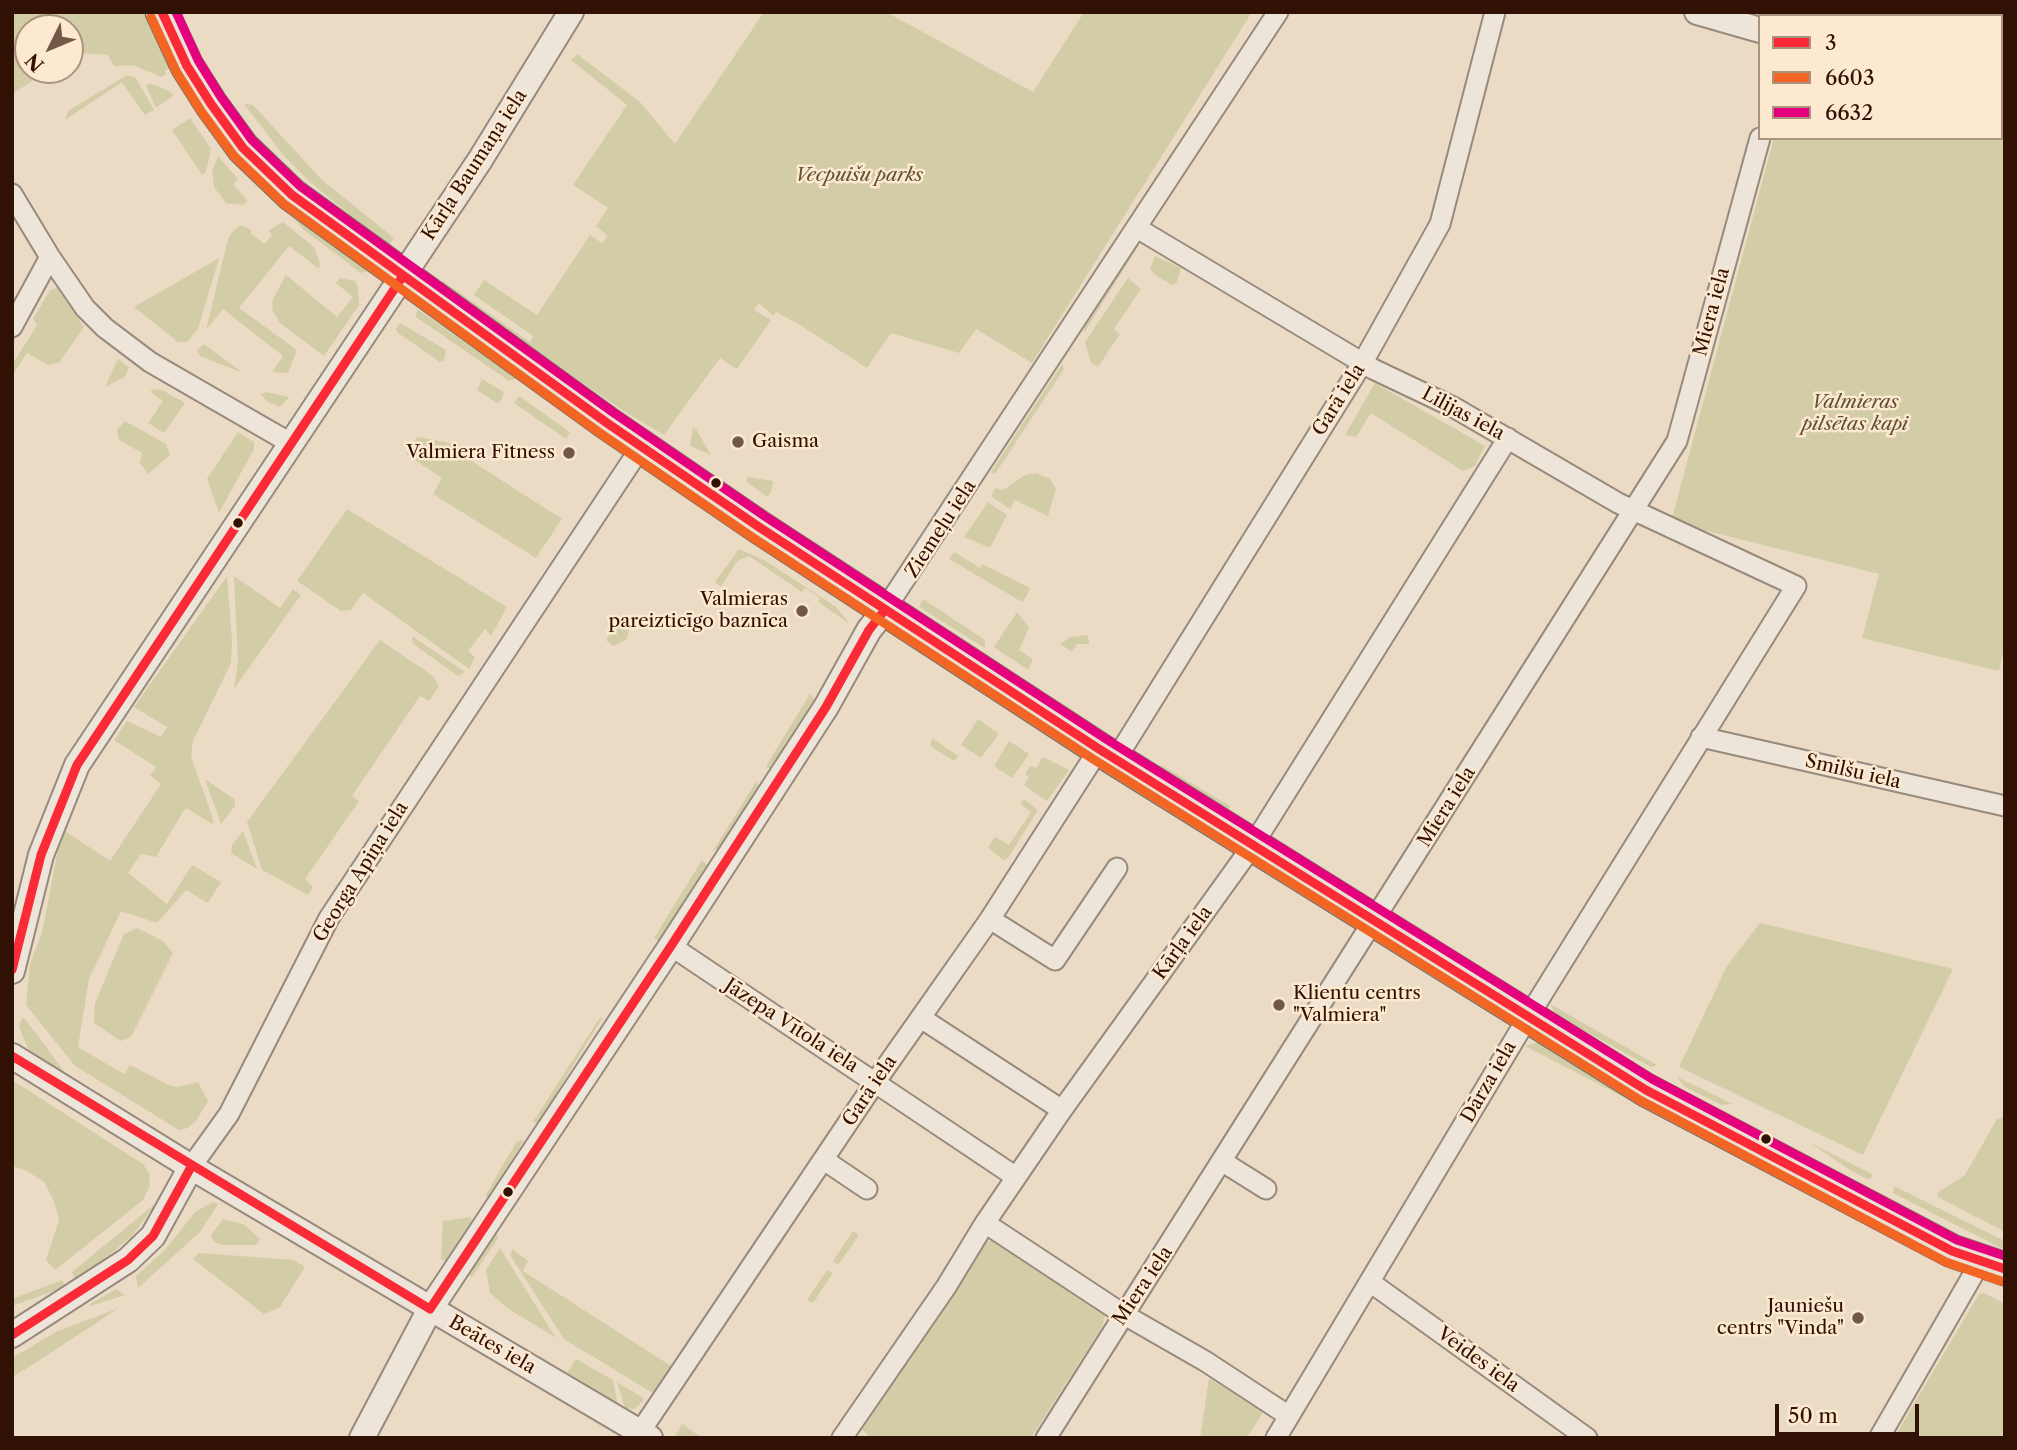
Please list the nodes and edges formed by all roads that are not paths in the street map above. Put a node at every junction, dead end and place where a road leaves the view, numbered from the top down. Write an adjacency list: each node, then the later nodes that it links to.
1 (162, 12): 12 (main road)
2 (186, 12): 12 (main road)
3 (571, 12): 12 (street, Kārļa Baumaņa iela)
4 (1278, 12): 10 (street, Ziemeļu iela)
5 (1495, 12): 14 (street, Garā iela)
6 (1697, 12): 7 (street)
7 (1758, 29)
8 (1759, 140): 18 (street, Miera iela)
9 (12, 194): 11 (street)
10 (1138, 226): 14 (street, Lilijas iela); 20 (street, Ziemeļu iela)
11 (50, 257): 13 (street); 16 (street)
12 (403, 276): 16 (street, Kārļa Baumaņa iela); 17 (main road)
13 (12, 327)
14 (1363, 362): 15 (street, Lilijas iela); 22 (street, Garā iela)
15 (1508, 438): 18 (street, Lilijas iela); 24 (street, Kārļa iela)
16 (292, 444): 29 (street, Kārļa Baumaņa iela)
17 (641, 447): 20 (main road); 37 (street, Georga Apiņa iela)
18 (1635, 512): 19 (street, Lilijas iela); 27 (street, Miera iela)
19 (1796, 586): 21 (street, Dārza iela)
20 (884, 611): 22 (main road); 28 (street, Ziemeļu iela)
21 (1701, 737): 23 (street, Smilšu iela); 31 (street, Dārza iela)
22 (1107, 754): 24 (main road); 26 (street, Garā iela)
23 (2005, 806)
24 (1253, 845): 27 (main road); 34 (street, Kārļa iela)
25 (1117, 868): 26 (street)
26 (990, 919): 30 (street, Garā iela)
27 (1374, 922): 31 (main road); 36 (street, Miera iela)
28 (671, 946): 33 (street, Jāzepa Vītola iela); 44 (street, Ziemeļu iela)
29 (12, 971)
30 (921, 1017): 33 (street, Garā iela); 34 (street)
31 (1528, 1017): 42 (main road); 43 (street, Dārza iela)
32 (12, 1056): 37 (street, Beātes iela)
33 (876, 1082): 35 (street, Garā iela); 38 (street, Jāzepa Vītola iela)
34 (1062, 1110): 38 (street, Kārļa iela)
35 (824, 1160): 39 (street); 48 (street, Garā iela)
36 (1223, 1162): 40 (street); 45 (street, Miera iela)
37 (191, 1167): 44 (street, Beātes iela); 46 (street, Georga Apiņa iela)
38 (1016, 1177): 41 (street, Kārļa iela)
39 (867, 1189)
40 (1266, 1189)
41 (985, 1223): 45 (street); 50 (street, Kārļa iela)
42 (1997, 1265): 54 (street)
43 (1370, 1282): 47 (street, Dārza iela); 53 (street, Veides iela)
44 (430, 1309): 48 (street, Beātes iela); 49 (street, Ziemeļu iela)
45 (1123, 1314): 47 (street); 51 (street, Miera iela)
46 (12, 1335)
47 (1289, 1416): 52 (street, Dārza iela)
48 (645, 1435)
49 (362, 1438)
50 (842, 1438)
51 (1046, 1438)
52 (1276, 1438)
53 (1587, 1438)
54 (1879, 1438)

